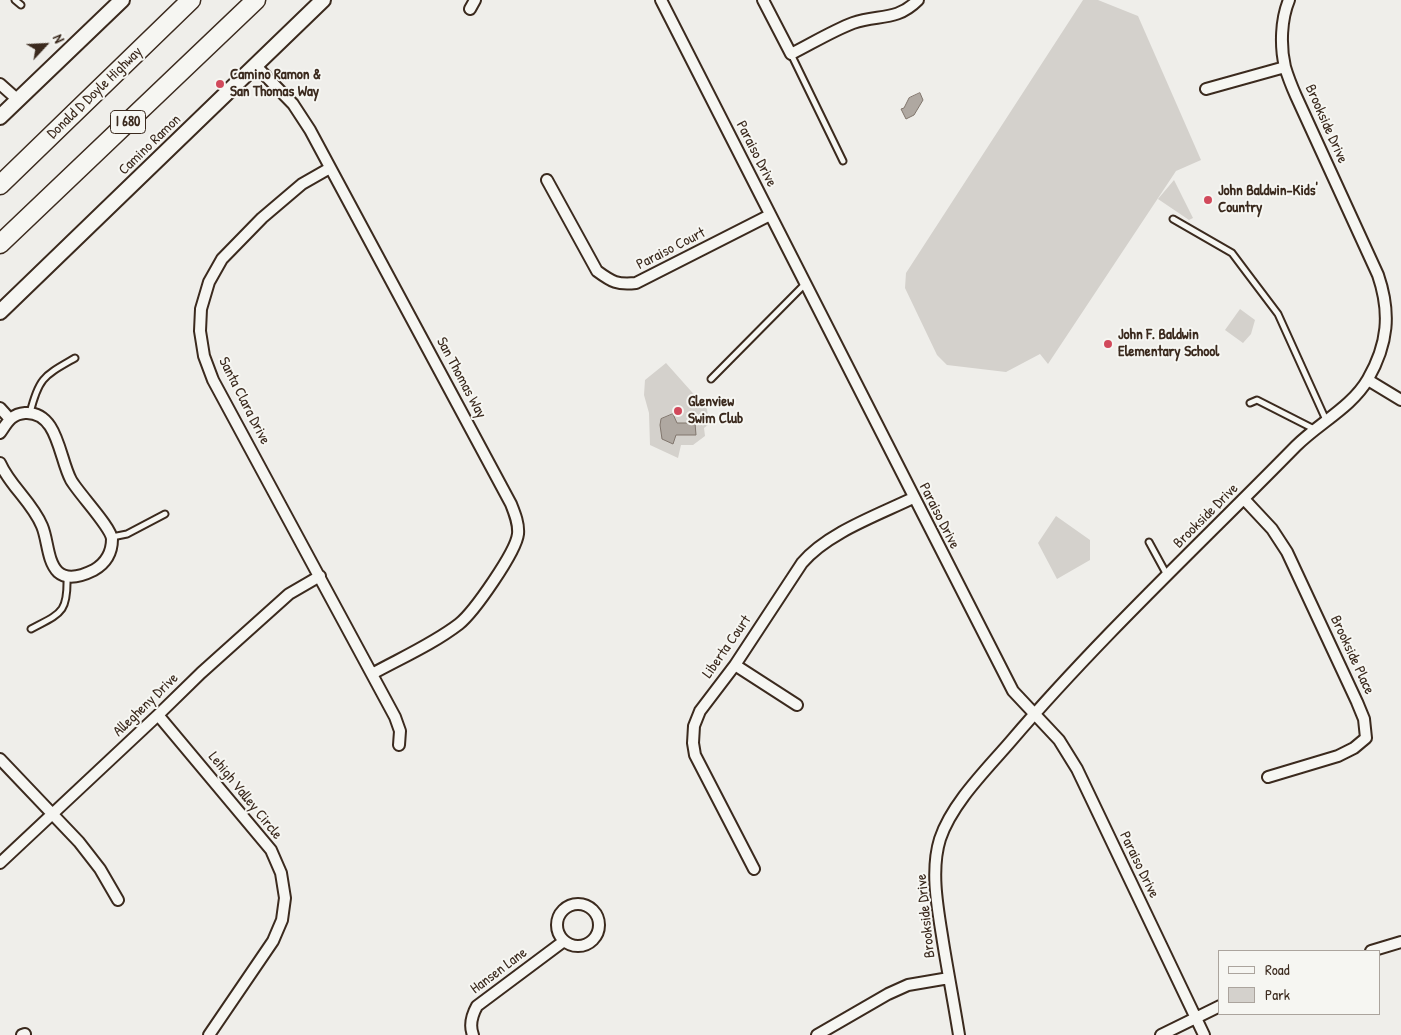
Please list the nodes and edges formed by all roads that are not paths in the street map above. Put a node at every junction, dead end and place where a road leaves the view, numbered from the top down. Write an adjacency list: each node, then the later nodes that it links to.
1 (16, 0): 10 (lane)
2 (122, 0): 16 (street)
3 (191, 0): 21 (highway, Donald D Doyle Highway)
4 (256, 0): 24 (highway, I 680)
5 (323, 0): 12 (street, Camino Ramon)
6 (661, 0): 22 (street, Paraiso Drive)
7 (763, 0): 11 (street)
8 (918, 0): 11 (street)
9 (1289, 0): 13 (street, Brookside Drive)
10 (21, 5)
11 (791, 54): 18 (lane)
12 (256, 66): 19 (street, San Thomas Way); 26 (street, Camino Ramon)
13 (1285, 66): 15 (street); 29 (street, Brookside Drive)
14 (0, 84): 16 (street)
15 (1206, 89)
16 (18, 100): 17 (street)
17 (0, 117)
18 (843, 161)
19 (330, 168): 45 (street, Santa Clara Drive); 49 (street, San Thomas Way)
20 (546, 180): 22 (street, Paraiso Court)
21 (0, 185)
22 (770, 215): 25 (street, Paraiso Drive)
23 (1173, 219): 35 (lane)
24 (0, 244)
25 (805, 284): 28 (lane); 39 (street, Paraiso Drive)
26 (0, 312)
27 (75, 358): 33 (lane)
28 (711, 379)
29 (1368, 380): 30 (street); 35 (street, Brookside Drive)
30 (1401, 400)
31 (1250, 403): 36 (lane)
32 (0, 408): 34 (street)
33 (30, 412): 34 (street); 42 (street)
34 (10, 418): 37 (street)
35 (1326, 420): 36 (street, Brookside Drive)
36 (1315, 429): 40 (street, Brookside Drive)
37 (0, 433)
38 (0, 462): 46 (street)
39 (913, 498): 48 (street, Liberta Court); 51 (street, Paraiso Drive)
40 (1244, 499): 44 (street, Brookside Drive); 55 (street, Brookside Place)
41 (165, 514): 42 (lane)
42 (112, 537): 46 (street)
43 (1149, 542): 44 (lane)
44 (1167, 575): 51 (street, Brookside Drive)
45 (320, 576): 49 (street, Santa Clara Drive); 52 (street, Allegheny Drive)
46 (67, 577): 47 (lane)
47 (31, 629)
48 (735, 665): 50 (street); 58 (street, Liberta Court)
49 (372, 674): 53 (street, Santa Clara Drive)
50 (798, 706)
51 (1034, 714): 63 (street, Brookside Drive); 65 (street, Paraiso Drive)
52 (158, 715): 56 (street, Allegheny Drive); 66 (street, Lehigh Valley Circle)
53 (399, 746)
54 (0, 759): 56 (street)
55 (1268, 777)
56 (53, 814): 57 (street, Allegheny Drive); 59 (street)
57 (0, 863)
58 (754, 869)
59 (118, 900)
60 (564, 941): 60 (street); 67 (street, Hansen Lane)
61 (1401, 942): 62 (street)
62 (1374, 950)
63 (949, 978): 68 (street); 69 (street, Brookside Drive)
64 (1218, 1007): 65 (street)
65 (1196, 1017): 70 (street); 71 (street, Paraiso Drive)
66 (209, 1035)
67 (473, 1035)
68 (817, 1035)
69 (959, 1035)
70 (1161, 1035)
71 (1204, 1035)

